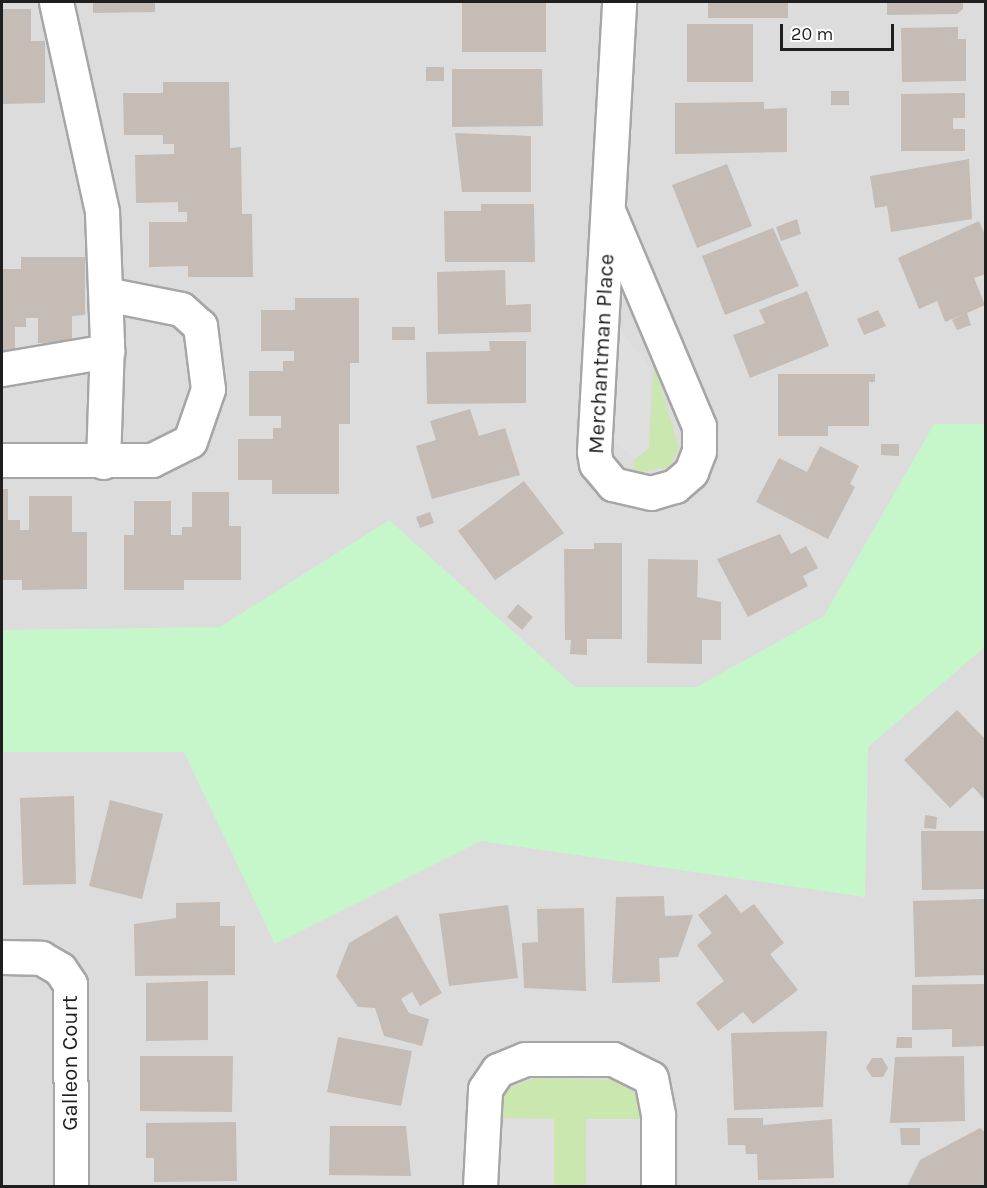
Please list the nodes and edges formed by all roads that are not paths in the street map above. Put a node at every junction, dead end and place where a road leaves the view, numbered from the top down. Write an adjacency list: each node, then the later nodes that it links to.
1 (56, 2): 4 (street)
2 (619, 2): 3 (street, Merchantman Place)
3 (609, 213): 3 (street, Merchantman Place)
4 (106, 294): 5 (street); 8 (street)
5 (107, 351): 6 (street); 8 (street)
6 (2, 369)
7 (2, 460): 8 (street)
8 (103, 462)
9 (2, 957): 10 (street, Galleon Court)
10 (71, 1186)
11 (480, 1186): 12 (street)
12 (658, 1186)

